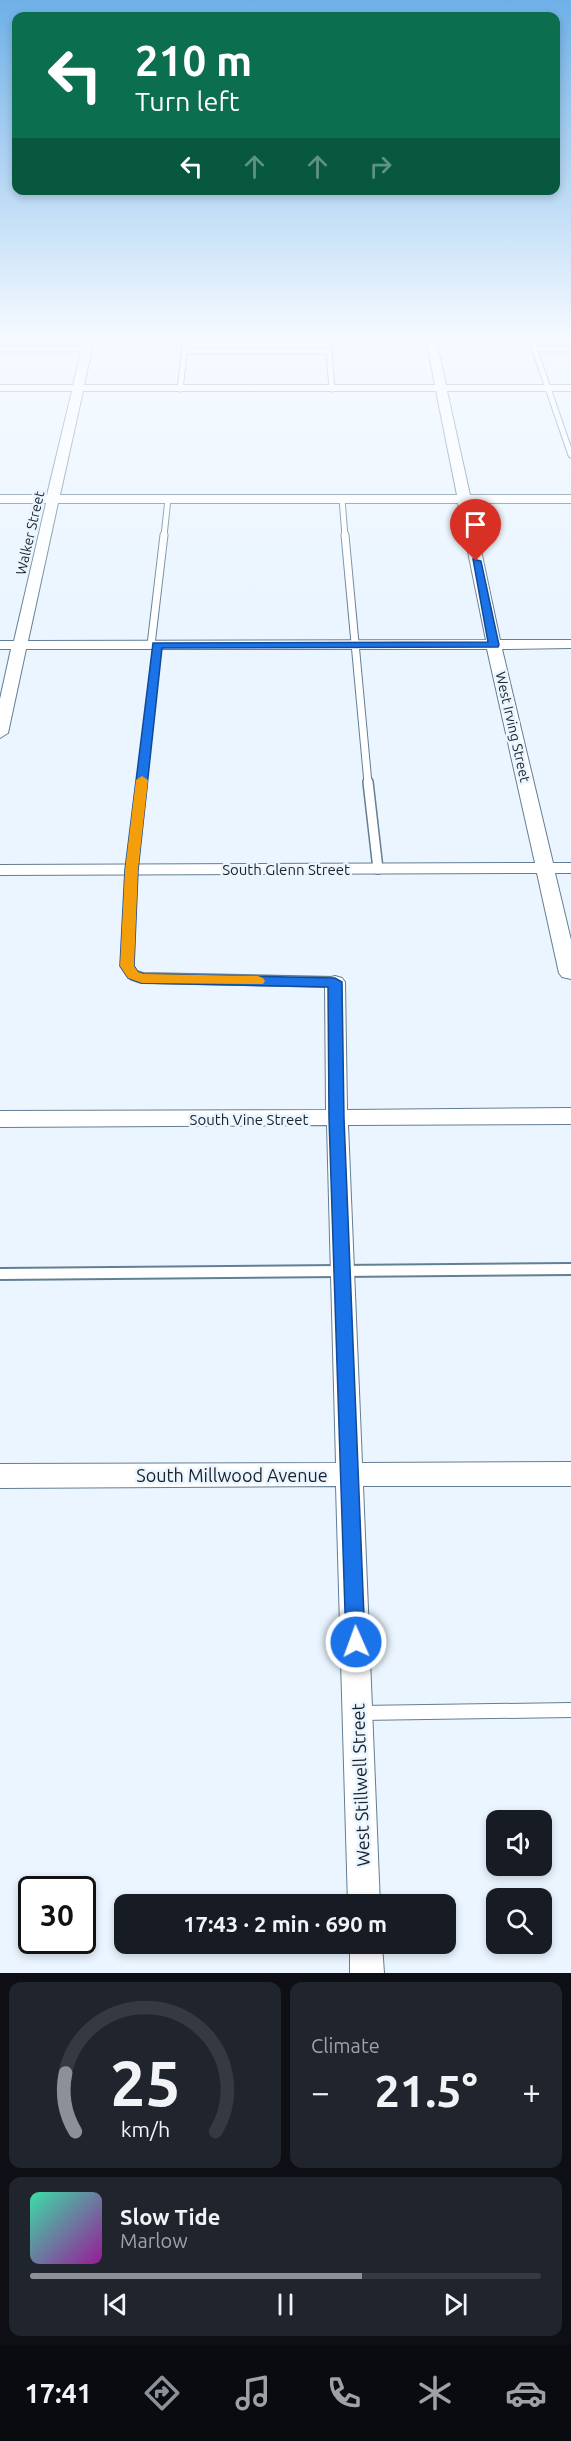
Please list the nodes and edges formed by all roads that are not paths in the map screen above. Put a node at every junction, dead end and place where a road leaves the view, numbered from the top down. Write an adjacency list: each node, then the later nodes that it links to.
1 (69, 431): 6 (street, Walker Street)
2 (450, 431): 9 (street, West Irving Street)
3 (568, 440): 4 (lane)
4 (571, 455)
5 (0, 499): 6 (street)
6 (54, 499): 7 (street); 13 (street, Walker Street)
7 (168, 499): 8 (street); 14 (lane)
8 (342, 499): 9 (street); 15 (lane)
9 (463, 499): 10 (street); 16 (street, West Irving Street)
10 (571, 499)
11 (571, 644): 16 (street)
12 (0, 645): 13 (street)
13 (20, 645): 14 (street); 17 (street, Walker Street)
14 (154, 645): 15 (street); 22 (lane)
15 (355, 645): 16 (street); 20 (lane)
16 (494, 645): 18 (street, West Irving Street)
17 (1, 726)
18 (546, 868): 19 (street, South Glenn Street); 20 (street, South Glenn Street); 23 (street, West Irving Street)
19 (571, 868)
20 (378, 869): 22 (street, South Glenn Street)
21 (0, 870): 22 (street, South Glenn Street)
22 (132, 870): 24 (lane)
23 (570, 973)
24 (335, 982): 26 (street, West Stillwell Street)
25 (571, 1116): 26 (street, South Vine Street)
26 (337, 1118): 27 (street, South Vine Street); 29 (street, West Stillwell Street)
27 (0, 1119)
28 (571, 1269): 29 (lane)
29 (342, 1271): 30 (lane); 32 (street, West Stillwell Street)
30 (0, 1274)
31 (571, 1474): 32 (street, South Millwood Avenue)
32 (350, 1475): 33 (street, South Millwood Avenue); 35 (street, West Stillwell Street)
33 (0, 1476)
34 (571, 1710): 35 (lane)
35 (358, 1713): 36 (street, West Stillwell Street)
36 (364, 1894)
37 (366, 1954): 38 (street)
38 (367, 1973)

